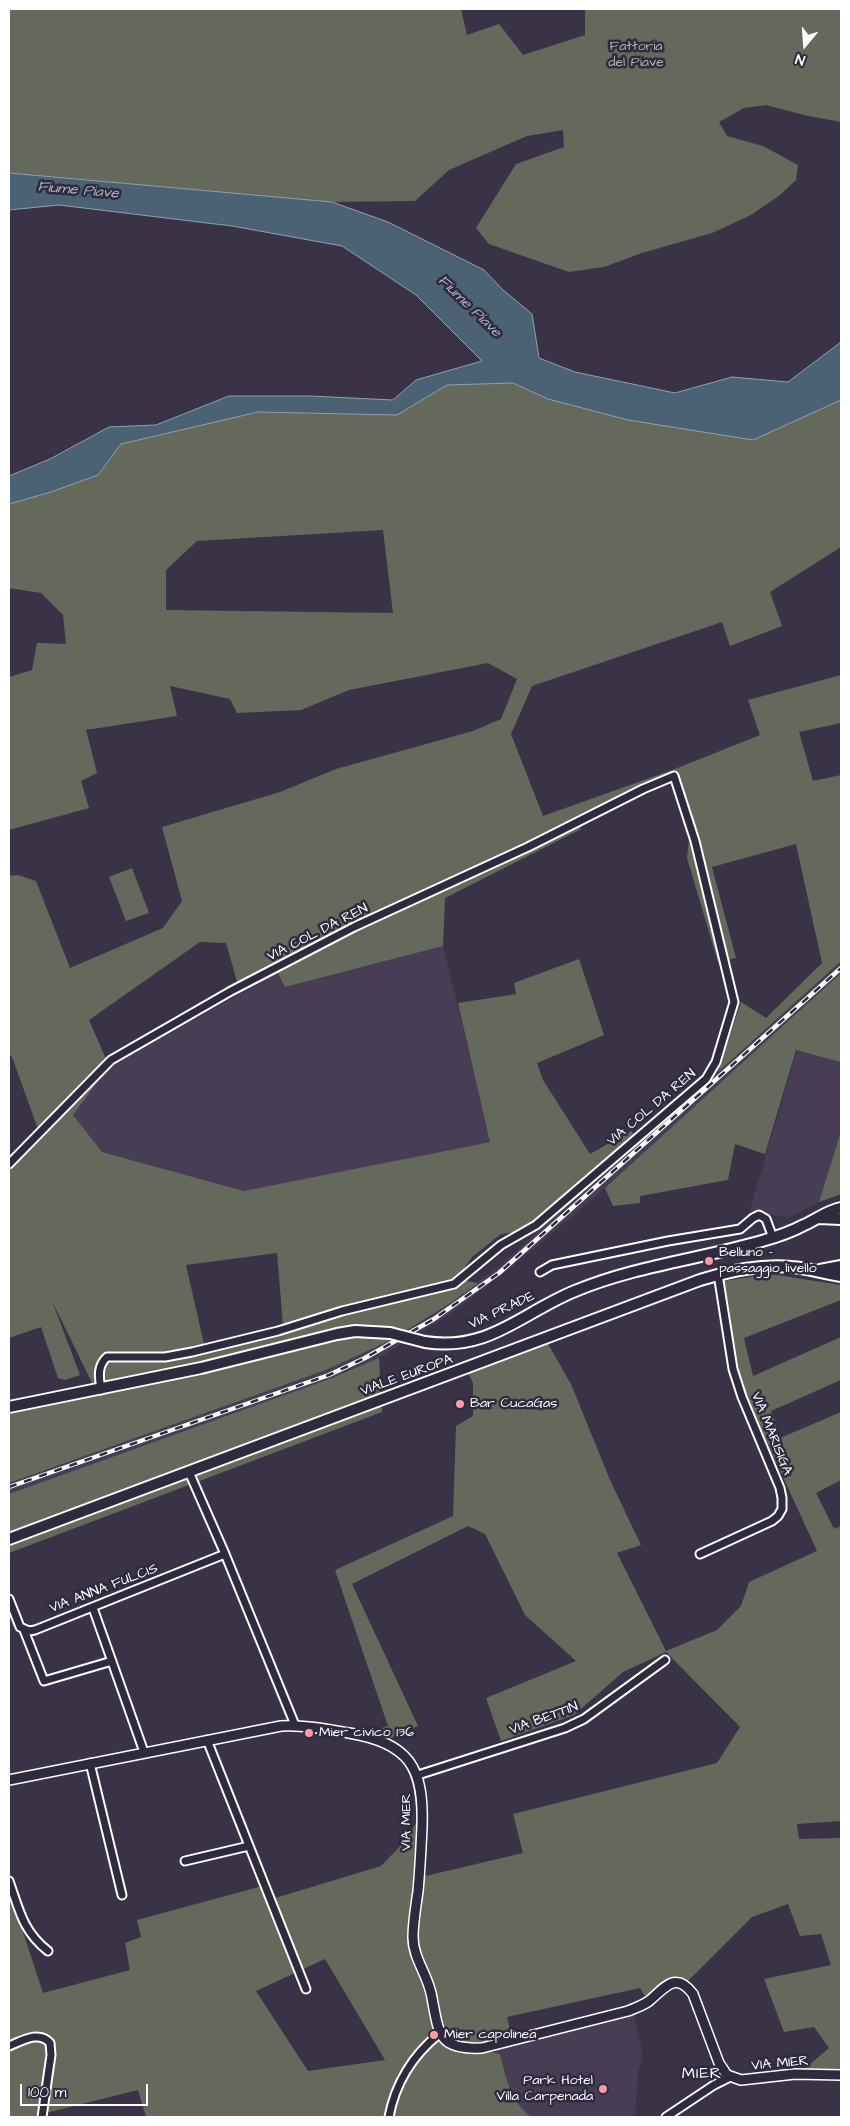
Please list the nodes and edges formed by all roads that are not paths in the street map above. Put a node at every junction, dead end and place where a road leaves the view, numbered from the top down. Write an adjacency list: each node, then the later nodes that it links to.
1 (9, 1164): 11 (street, VIA COL DA REN)
2 (841, 1208): 3 (main road, VIA PRADE)
3 (818, 1218): 4 (main road, VIA PRADE); 5 (main road, VIA PRADE)
4 (841, 1220)
5 (773, 1238): 8 (street); 11 (main road, VIA PRADE, bridge)
6 (841, 1266): 7 (main road, VIALE EUROPA)
7 (819, 1271): 9 (main road, VIALE EUROPA); 10 (main road, VIALE EUROPA)
8 (540, 1272)
9 (718, 1274): 13 (main road, VIALE EUROPA); 16 (street, VIA MARISIGA)
10 (841, 1276)
11 (101, 1390): 12 (main road, VIA PRADE)
12 (9, 1407)
13 (189, 1472): 14 (main road, VIALE EUROPA); 15 (street)
14 (9, 1539)
15 (225, 1554): 18 (street, VIA ANNA FULCIS); 22 (street)
16 (700, 1554)
17 (9, 1599): 19 (street)
18 (93, 1608): 19 (street, VIA ANNA FULCIS); 21 (street)
19 (24, 1630): 21 (street)
20 (665, 1660): 26 (street, VIA BETTIN)
21 (112, 1661): 24 (street)
22 (295, 1725): 23 (street, VIA MIER); 26 (street, VIA MIER)
23 (207, 1740): 24 (street, VIA MIER); 28 (street)
24 (144, 1752): 25 (street, VIA MIER)
25 (90, 1763): 27 (street, VIA MIER); 31 (street)
26 (418, 1775): 34 (street, VIA MIER)
27 (9, 1780)
28 (250, 1846): 29 (street); 33 (street)
29 (185, 1861)
30 (9, 1881): 32 (street)
31 (122, 1895)
32 (48, 1951)
33 (306, 1989)
34 (439, 2034): 37 (street); 39 (street)
35 (9, 2046): 38 (street)
36 (841, 2076): 37 (street, VIA MIER)
37 (730, 2077): 40 (street)
38 (42, 2117)
39 (389, 2117)
40 (666, 2117)

